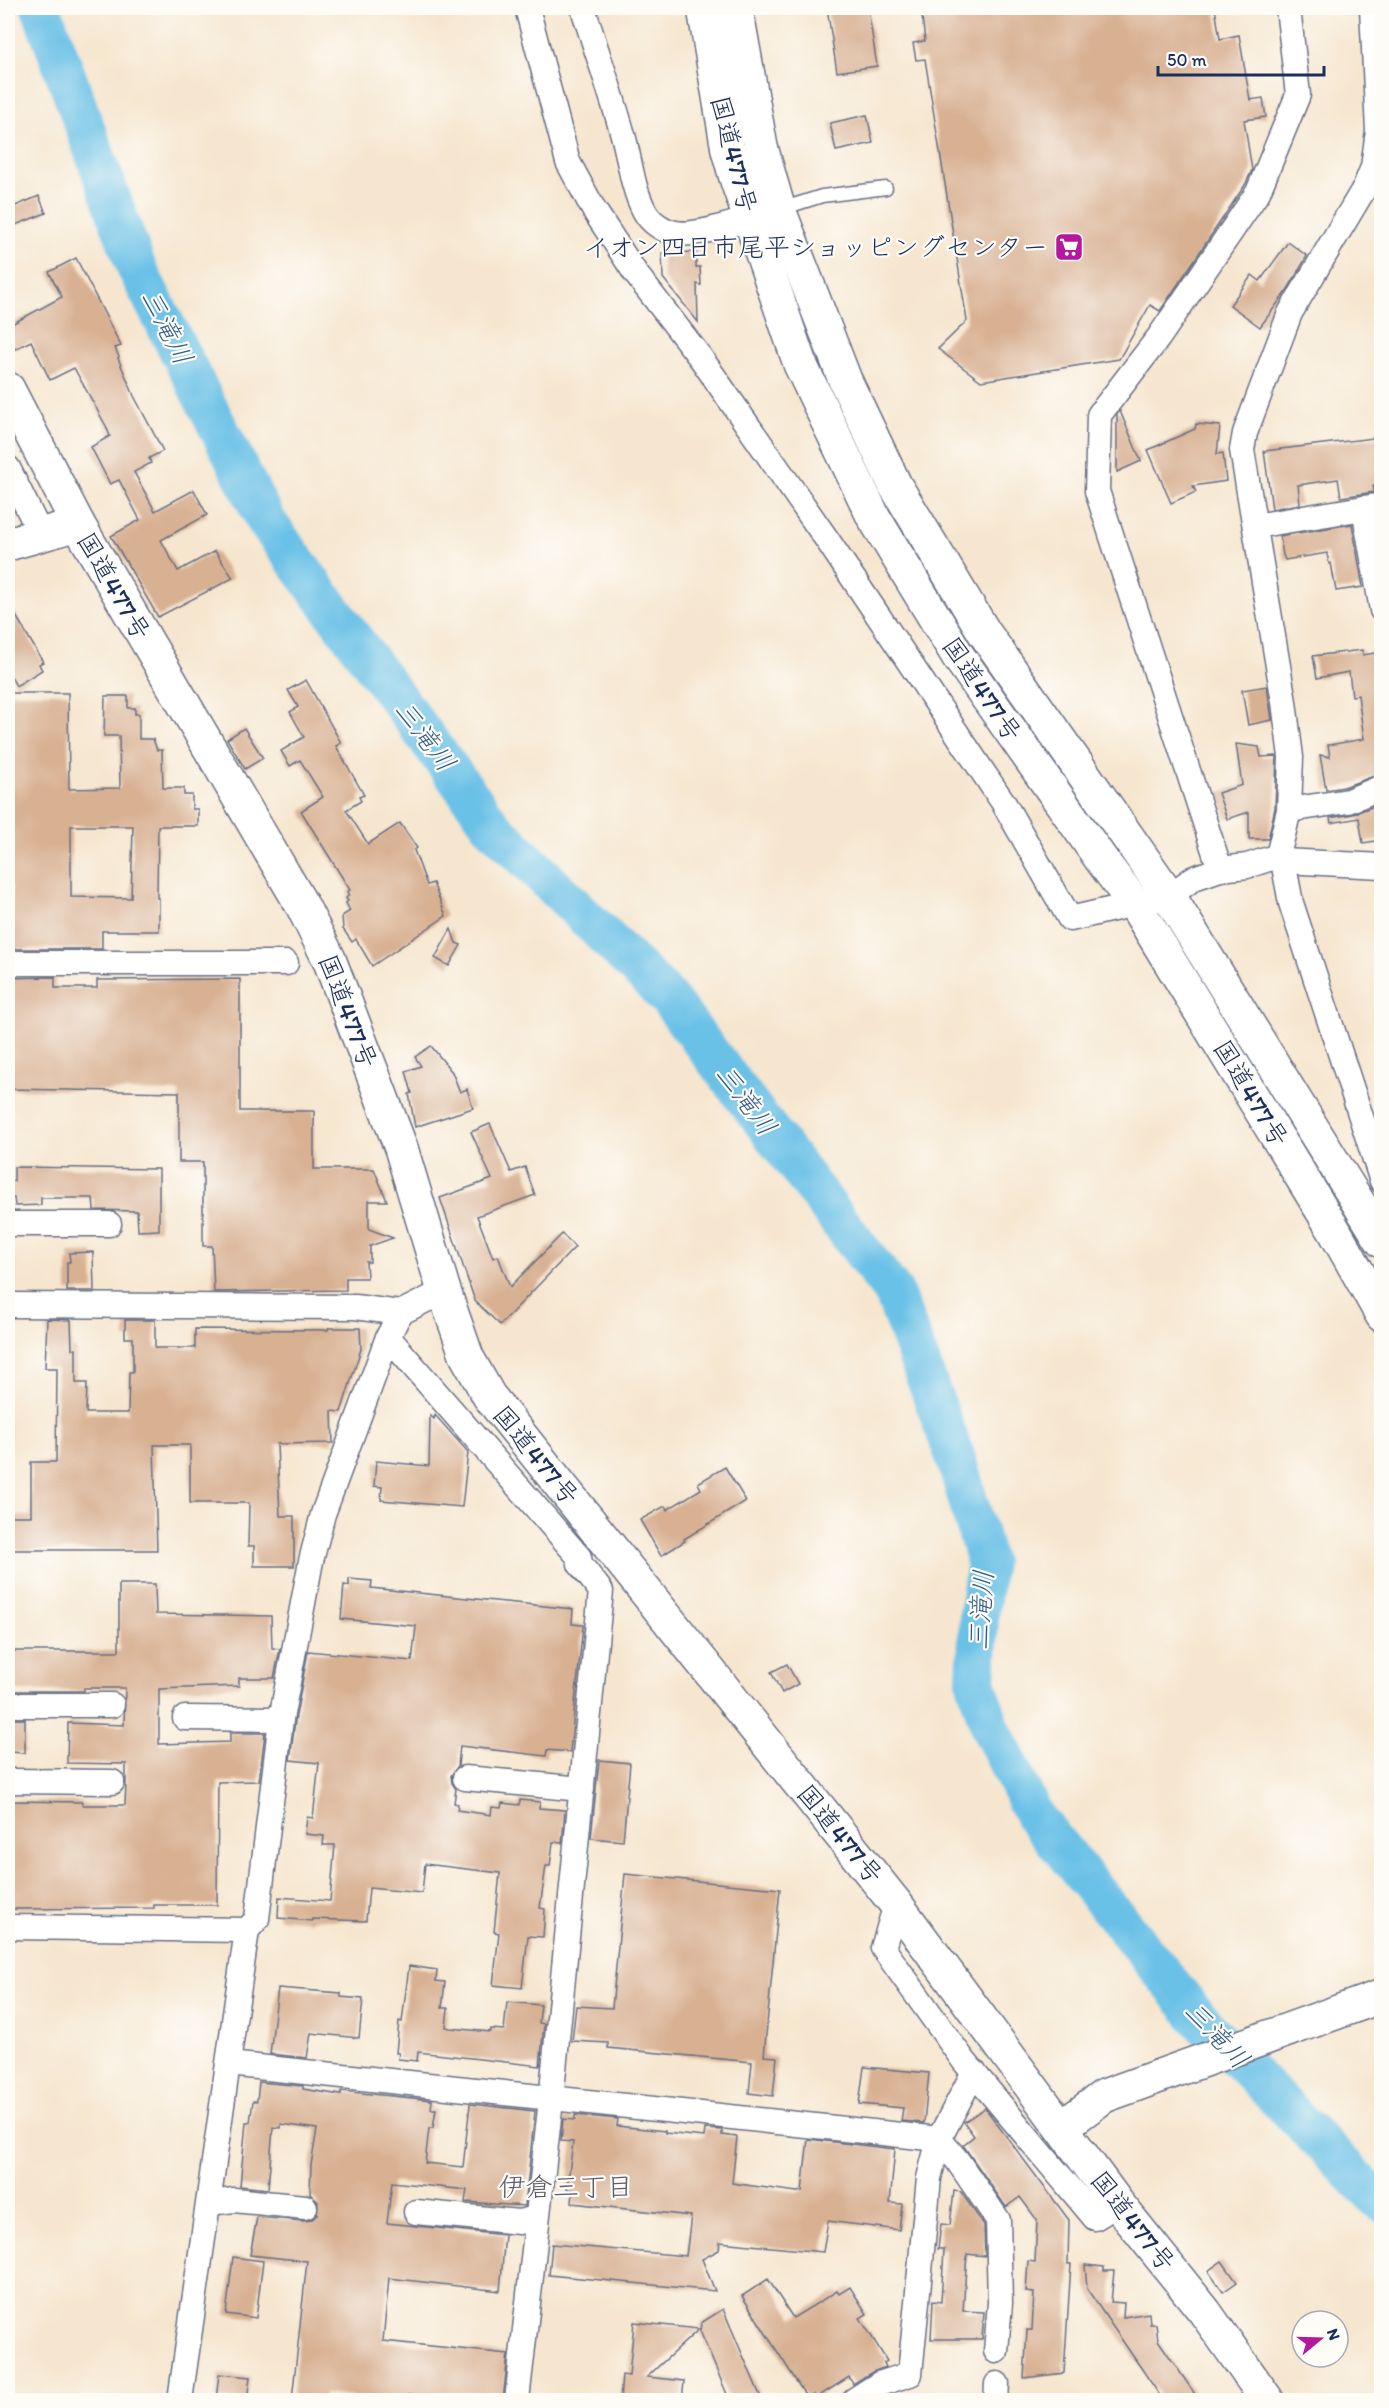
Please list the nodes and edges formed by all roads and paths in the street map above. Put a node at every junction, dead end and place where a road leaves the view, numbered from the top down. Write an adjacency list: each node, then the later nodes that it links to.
1 (527, 8): 23 (street)
2 (583, 8): 8 (street)
3 (704, 8): 8 (main road, 国道477号)
4 (736, 8): 8 (main road, 国道477号)
5 (1288, 8): 21 (street)
6 (1372, 8): 13 (street)
7 (886, 188): 8 (lane)
8 (764, 214): 22 (main road, 国道477号); 23 (main road, 国道477号)
9 (8, 389): 12 (main road, 国道477号)
10 (8, 468): 14 (street)
11 (1373, 506): 13 (street); 16 (street)
12 (78, 524): 14 (main road); 30 (main road, 国道477号)
13 (1255, 526): 18 (street)
14 (41, 535): 15 (main road)
15 (8, 544)
16 (1382, 610)
17 (1382, 787): 18 (street)
18 (1288, 810): 19 (street)
19 (1280, 859): 20 (street); 21 (street); 26 (street)
20 (1382, 866)
21 (1220, 869): 22 (street)
22 (1169, 897): 23 (street); 29 (main road, 国道477号)
23 (1134, 903): 33 (main road, 国道477号)
24 (8, 963): 25 (street)
25 (286, 963)
26 (1382, 1181)
27 (8, 1224): 28 (street)
28 (109, 1224)
29 (1380, 1232)
30 (444, 1291): 32 (street); 43 (main road, 国道477号)
31 (8, 1305): 32 (street)
32 (400, 1313): 34 (street)
33 (1382, 1315)
34 (388, 1337): 38 (street); 42 (street)
35 (8, 1705): 36 (street)
36 (112, 1705)
37 (185, 1718): 38 (street)
38 (281, 1719): 45 (street)
39 (465, 1778): 42 (street)
40 (8, 1781): 41 (street)
41 (112, 1782)
42 (582, 1789): 49 (street)
43 (896, 1904): 48 (street); 50 (main road, 国道477号)
44 (8, 1927): 45 (street)
45 (247, 1930): 47 (street)
46 (1382, 1996): 50 (main road)
47 (229, 2064): 49 (street); 52 (street)
48 (974, 2072): 51 (street); 53 (street)
49 (551, 2100): 51 (street); 56 (street)
50 (1062, 2127): 53 (main road, 国道477号)
51 (939, 2139): 57 (street); 60 (street)
52 (209, 2203): 54 (street); 58 (street)
53 (1118, 2204): 61 (main road, 国道477号)
54 (306, 2207)
55 (416, 2212): 56 (street)
56 (537, 2218): 59 (street)
57 (996, 2351)
58 (180, 2400)
59 (517, 2400)
60 (855, 2400)
61 (1267, 2400)

